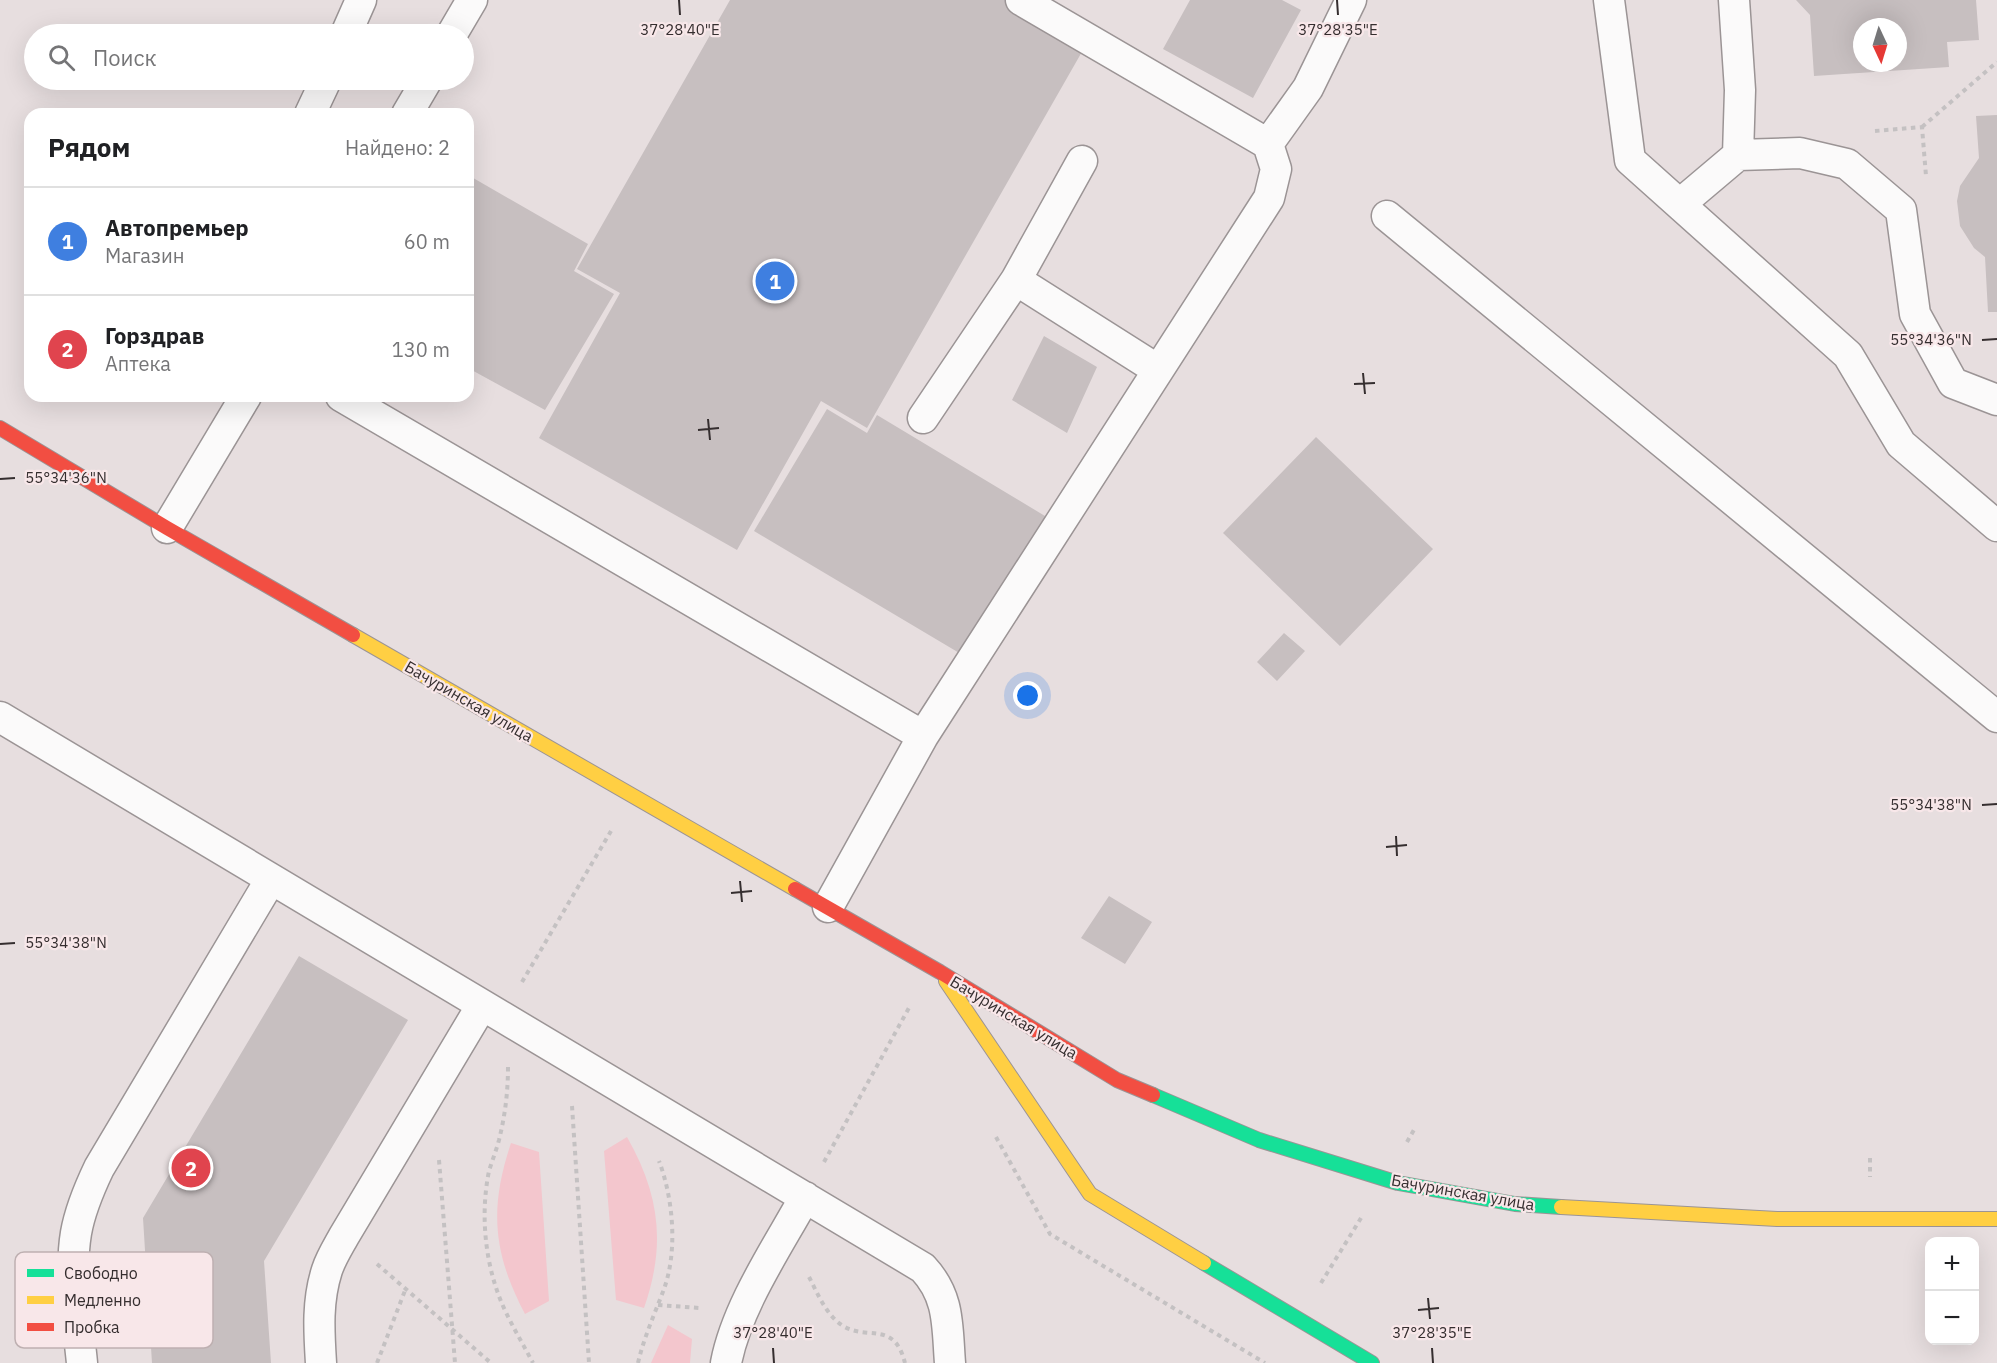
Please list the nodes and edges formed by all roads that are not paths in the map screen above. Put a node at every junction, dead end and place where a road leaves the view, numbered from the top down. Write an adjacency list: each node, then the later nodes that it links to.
1 (361, 0): 7 (lane)
2 (472, 0): 8 (lane)
3 (1021, 0): 13 (lane)
4 (1351, 0): 13 (lane)
5 (1609, 0): 16 (lane)
6 (1734, 0): 14 (lane)
7 (350, 24)
8 (458, 24)
9 (321, 90): 11 (lane)
10 (421, 90): 12 (lane)
11 (313, 108)
12 (411, 108)
13 (1268, 144): 19 (lane)
14 (1738, 155): 16 (lane); 20 (lane)
15 (1082, 160): 18 (lane)
16 (1680, 204): 27 (lane)
17 (1387, 216): 30 (lane)
18 (1016, 280): 19 (lane); 24 (lane)
19 (1158, 370): 31 (lane)
20 (1997, 400)
21 (230, 402): 25 (lane)
22 (243, 402): 25 (lane)
23 (351, 402): 31 (lane)
24 (923, 418)
25 (228, 427): 28 (lane)
26 (0, 428): 28 (street, Бачуринская улица)
27 (1997, 526)
28 (166, 528): 33 (street, Бачуринская улица)
29 (0, 717): 32 (lane)
30 (1997, 717)
31 (923, 736): 33 (lane)
32 (271, 879): 35 (lane); 38 (lane)
33 (828, 907): 34 (street, Бачуринская улица)
34 (940, 972): 37 (street, Бачуринская улица); 44 (street, Бачуринская улица)
35 (492, 1011): 36 (lane); 41 (lane)
36 (805, 1197): 42 (lane); 43 (lane)
37 (1997, 1219)
38 (76, 1252)
39 (81, 1348): 40 (lane)
40 (82, 1363)
41 (321, 1363)
42 (726, 1363)
43 (950, 1363)
44 (1372, 1363)

